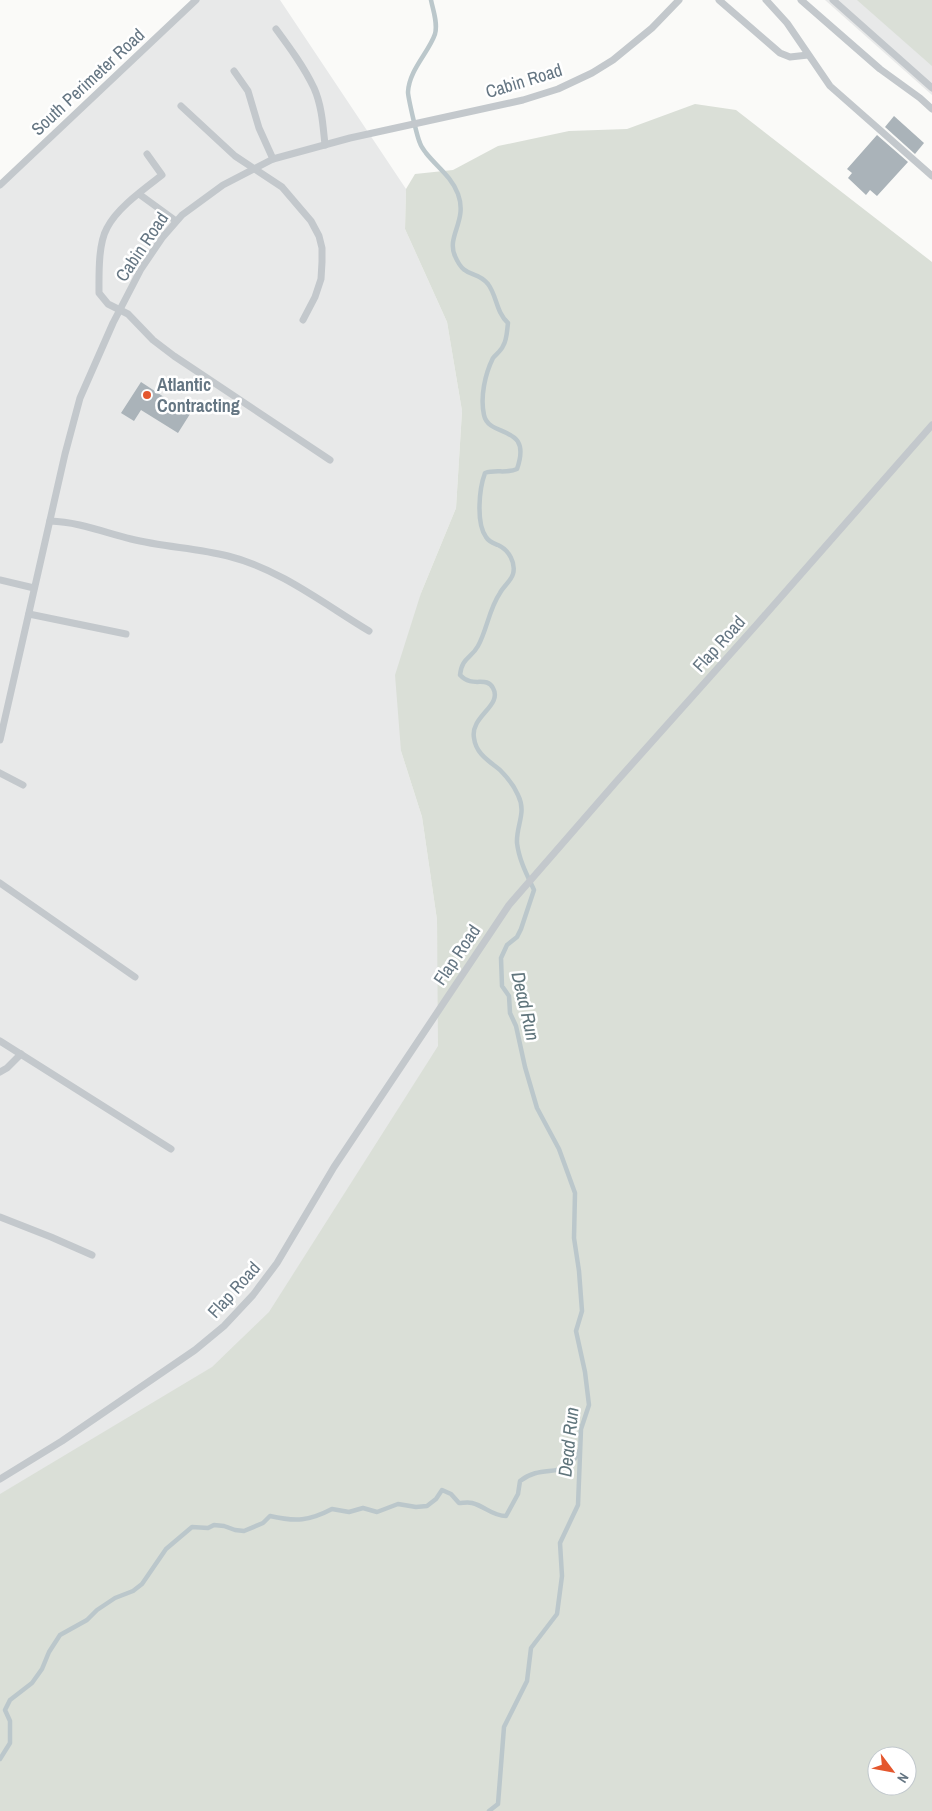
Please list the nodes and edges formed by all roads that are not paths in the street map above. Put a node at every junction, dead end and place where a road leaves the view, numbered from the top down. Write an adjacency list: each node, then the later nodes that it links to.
1 (196, 0): 18 (lane, South Perimeter Road)
2 (679, 0): 13 (lane, Cabin Road)
3 (719, 0): 8 (lane)
4 (766, 0): 8 (lane)
5 (802, 0): 12 (lane)
6 (833, 0): 10 (lane)
7 (276, 29): 13 (lane)
8 (808, 55): 17 (lane)
9 (234, 71): 15 (lane)
10 (932, 88)
11 (181, 106): 16 (lane)
12 (932, 108)
13 (325, 145): 15 (lane, Cabin Road)
14 (147, 154): 19 (lane)
15 (273, 159): 16 (lane, Cabin Road)
16 (254, 168): 20 (lane, Cabin Road); 22 (lane)
17 (932, 176)
18 (0, 185)
19 (139, 194): 20 (lane); 21 (lane)
20 (176, 221): 21 (lane, Cabin Road)
21 (120, 309): 24 (lane); 25 (lane, Cabin Road)
22 (303, 320)
23 (932, 425): 42 (lane, Flap Road)
24 (330, 460)
25 (50, 521): 27 (lane, Cabin Road); 29 (lane)
26 (0, 580): 27 (lane)
27 (34, 588): 28 (lane, Cabin Road)
28 (29, 614): 30 (lane); 31 (lane, Cabin Road)
29 (368, 632)
30 (126, 634)
31 (0, 740)
32 (0, 773): 33 (lane)
33 (23, 785)
34 (0, 883): 35 (lane)
35 (135, 977)
36 (0, 1041): 37 (lane)
37 (21, 1054): 38 (lane); 39 (lane)
38 (0, 1072)
39 (171, 1149)
40 (0, 1218): 41 (lane)
41 (92, 1256)
42 (0, 1480)

